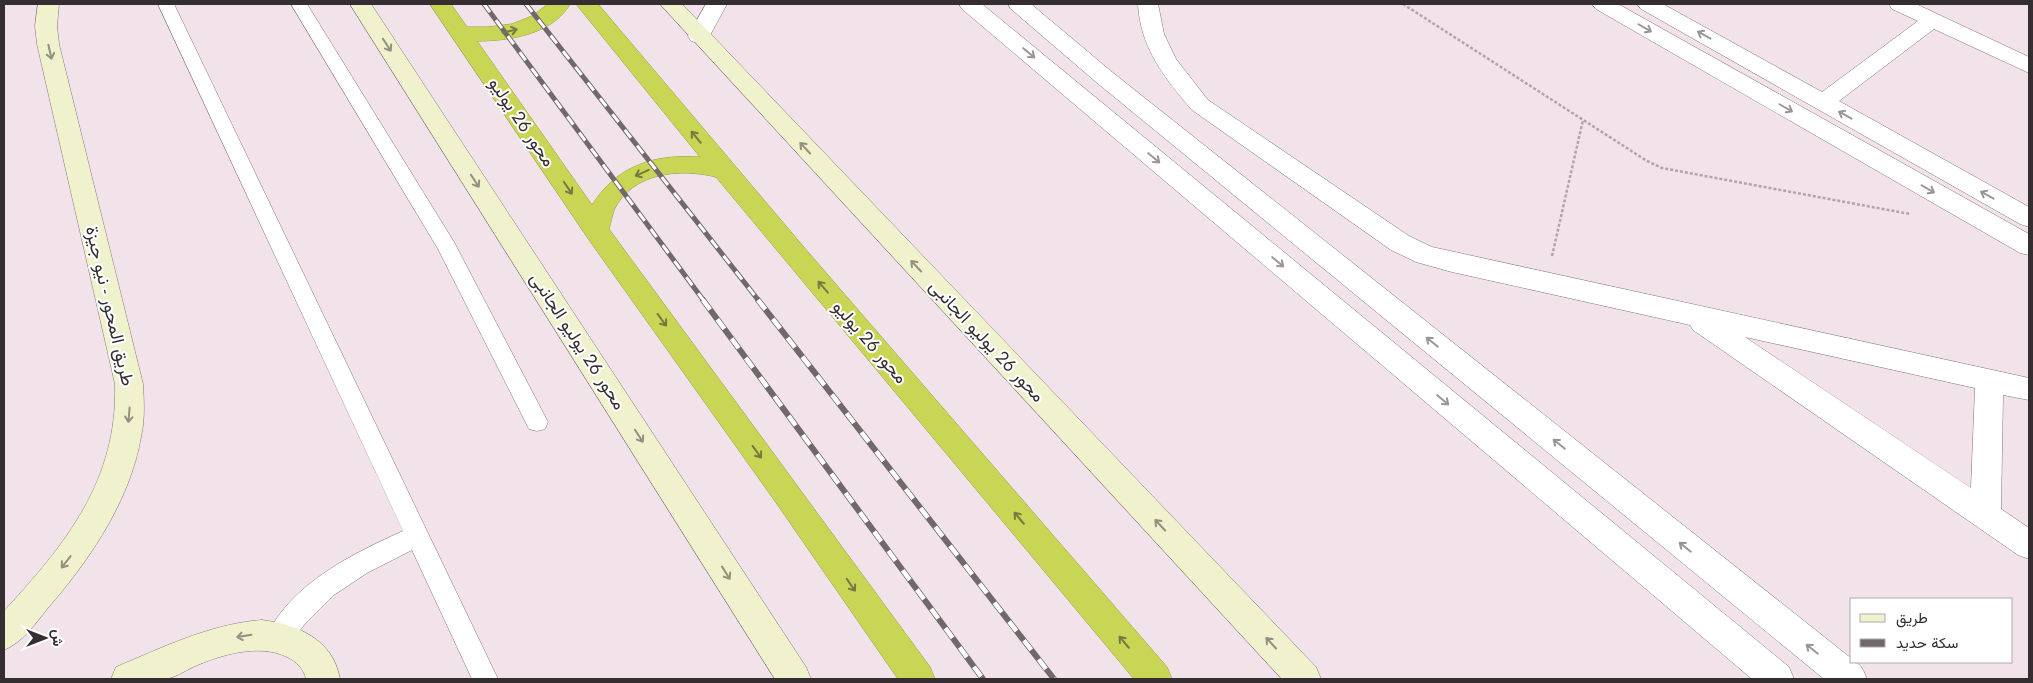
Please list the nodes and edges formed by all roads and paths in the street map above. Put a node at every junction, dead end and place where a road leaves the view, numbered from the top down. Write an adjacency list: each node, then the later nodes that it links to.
1 (48, 4): 37 (main road, طريق المحور - نيو جيزة, one-way to 37)
2 (166, 4): 35 (lane)
3 (299, 4): 33 (lane)
4 (360, 4): 42 (main road, محور 26 يوليو الجانبى, one-way to 42)
5 (441, 4): 19 (highway, محور 26 يوليو)
6 (560, 4): 19 (highway, one-way to 6)
7 (587, 4): 24 (highway, محور 26 يوليو, one-way to 7)
8 (670, 4): 20 (main road, محور 26 يوليو الجانبى)
9 (716, 4): 20 (street)
10 (1004, 4): 17 (street)
11 (1018, 4): 47 (street, one-way to 11)
12 (1148, 4): 29 (street)
13 (1403, 4): 23 (path)
14 (1603, 4): 28 (street, one-way to 28)
15 (1648, 4): 22 (street, one-way to 15)
16 (1899, 4): 18 (street)
17 (975, 9): 46 (street, one-way to 46)
18 (1933, 20): 21 (street); 22 (street)
19 (462, 32): 27 (highway, محور 26 يوليو, one-way to 27)
20 (699, 36): 45 (main road, محور 26 يوليو الجانبى, one-way to 20)
21 (2029, 66)
22 (1822, 102): 26 (street, one-way to 22)
23 (1583, 120): 25 (path); 29 (path)
24 (723, 170): 27 (highway, one-way to 27); 44 (highway, محور 26 يوليو, one-way to 24)
25 (1914, 214)
26 (2029, 218)
27 (596, 230): 43 (highway, محور 26 يوليو, one-way to 43)
28 (2029, 246)
29 (1546, 283): 30 (street)
30 (1691, 315): 31 (street); 34 (street)
31 (1989, 380): 32 (street); 34 (street)
32 (2029, 389)
33 (537, 422)
34 (1985, 515): 36 (street)
35 (418, 535): 38 (lane); 41 (lane)
36 (2029, 546)
37 (4, 634)
38 (280, 636): 39 (main road, one-way to 39); 40 (main road)
39 (128, 679)
40 (324, 679)
41 (485, 679)
42 (794, 679)
43 (918, 679)
44 (1156, 679)
45 (1304, 679)
46 (1777, 679)
47 (1850, 679)

